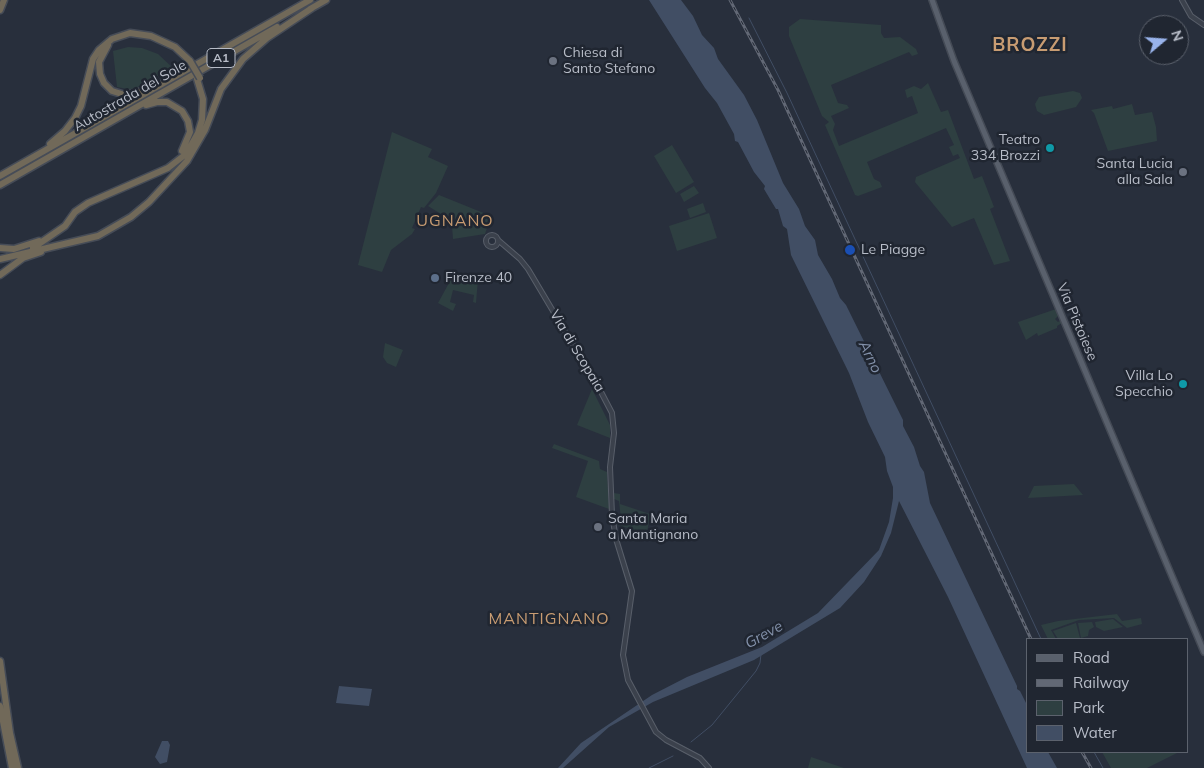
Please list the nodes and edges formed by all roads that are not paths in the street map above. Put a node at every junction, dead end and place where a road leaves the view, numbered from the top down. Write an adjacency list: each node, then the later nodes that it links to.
1 (310, 0): 11 (highway, Autostrada del Sole / A1)
2 (326, 0): 6 (highway, Autostrada del Sole / A1)
3 (933, 0): 26 (main road, Via Pistoiese); 27 (main road, Via Pistoiese)
4 (1182, 0): 8 (street)
5 (2, 1): 7 (highway)
6 (312, 8): 12 (highway, Autostrada del Sole / A1); 13 (highway)
7 (0, 10)
8 (1204, 25)
9 (189, 62): 10 (highway, bridge); 11 (highway); 14 (highway)
10 (198, 79): 13 (highway); 15 (highway)
11 (164, 82): 14 (highway, Autostrada del Sole / A1)
12 (131, 110): 15 (highway); 17 (highway, Autostrada del Sole / A1)
13 (200, 138): 20 (highway)
14 (39, 153): 16 (highway, Autostrada del Sole / A1)
15 (158, 172): 18 (highway)
16 (0, 176)
17 (0, 185)
18 (54, 234): 22 (highway); 24 (highway)
19 (498, 240): 21 (street); 21 (street); 23 (street, Via di Scopaia)
20 (63, 244): 24 (highway); 25 (highway)
21 (494, 246): 23 (street)
22 (0, 248)
23 (510, 250): 32 (street, Via di Scopaia)
24 (0, 258)
25 (0, 275)
26 (1204, 644)
27 (1204, 652)
28 (0, 661): 31 (highway)
29 (0, 706): 30 (highway)
30 (12, 768)
31 (18, 768)
32 (709, 768)

